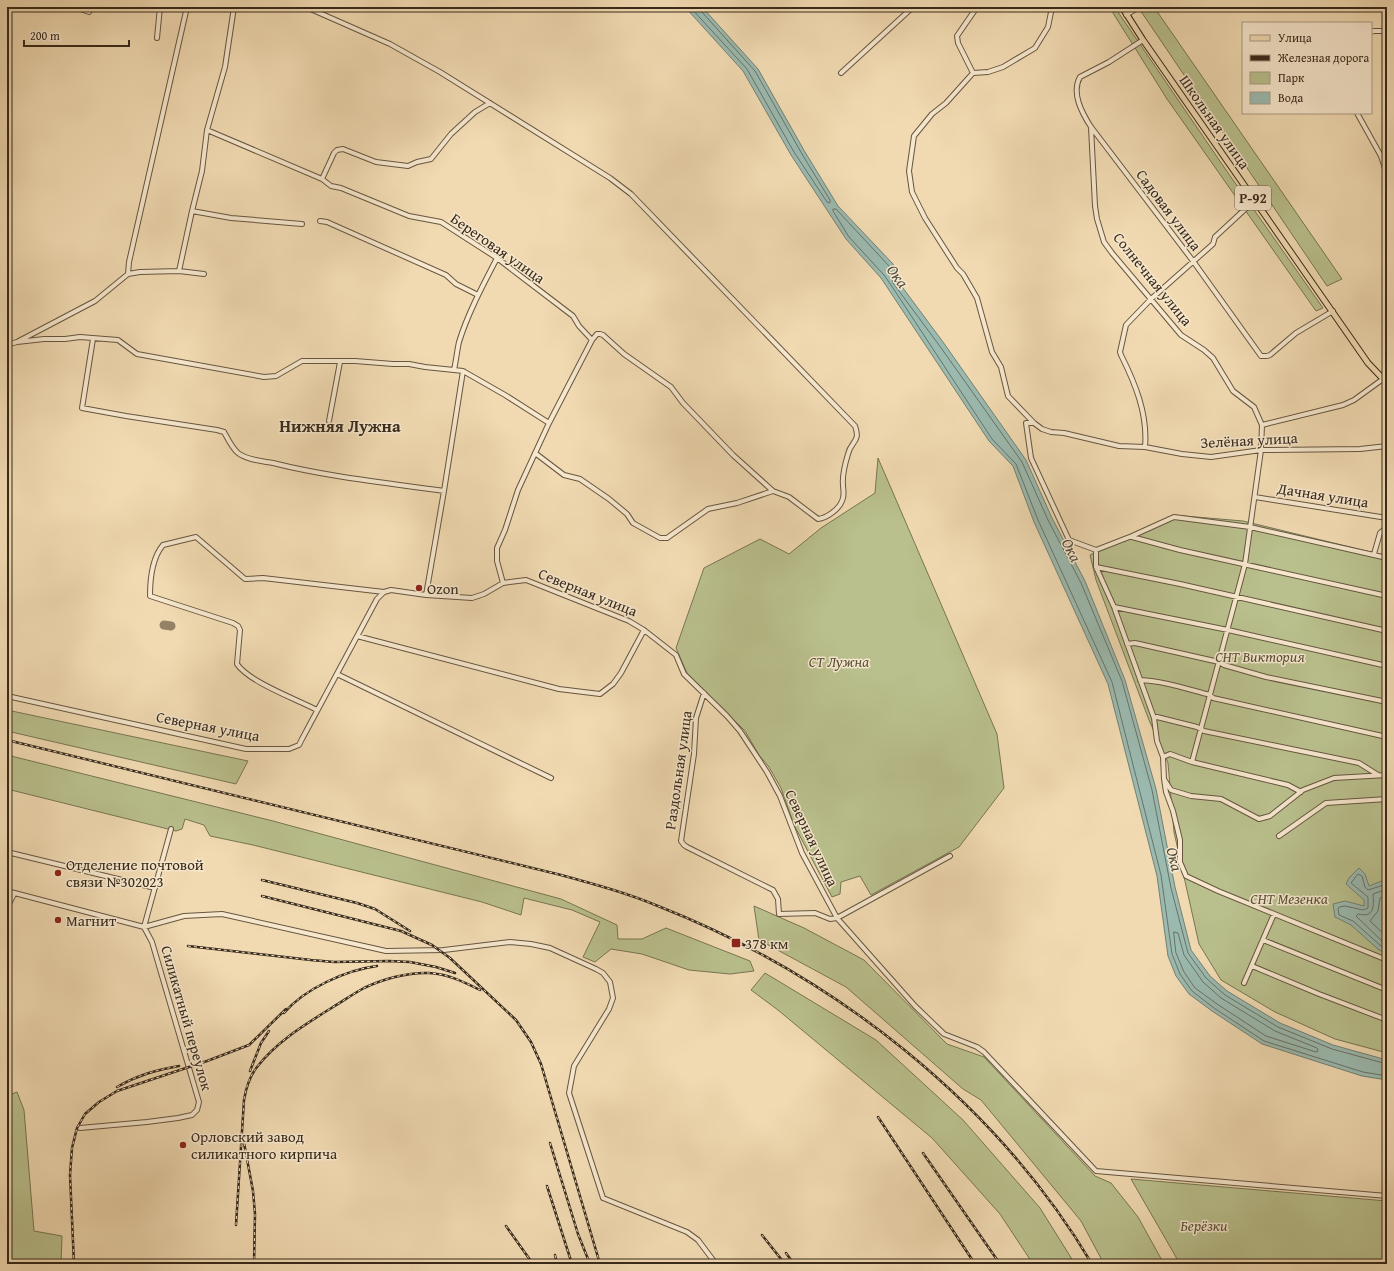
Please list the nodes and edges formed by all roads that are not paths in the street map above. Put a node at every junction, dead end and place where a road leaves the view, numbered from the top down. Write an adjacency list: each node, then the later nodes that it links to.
1 (75, 7): 11 (street)
2 (160, 7): 15 (street)
3 (187, 7): 32 (street)
4 (234, 7): 22 (street)
5 (306, 7): 19 (street)
6 (913, 7): 17 (street)
7 (977, 7): 18 (street)
8 (1052, 7): 18 (street)
9 (1122, 7): 12 (main road, Р-92)
10 (1139, 7): 12 (street)
11 (89, 12)
12 (1126, 15): 16 (main road, Школьная улица / Р-92)
13 (1387, 31): 14 (street)
14 (1372, 32)
15 (157, 38)
16 (1143, 40): 21 (street, Садовая улица); 25 (main road, Школьная улица / Р-92)
17 (841, 73)
18 (973, 73): 48 (street)
19 (490, 103): 24 (street); 55 (street)
20 (1357, 114): 23 (street)
21 (1091, 127): 30 (street, Садовая улица); 35 (street, Солнечная улица)
22 (207, 130): 24 (street); 26 (street)
23 (1387, 174)
24 (322, 179): 29 (street, Береговая улица)
25 (1255, 200): 30 (street); 36 (main road, Школьная улица / Р-92)
26 (192, 211): 28 (street); 31 (street)
27 (320, 221): 34 (street)
28 (302, 224)
29 (497, 258): 34 (street); 38 (street, Береговая улица)
30 (1193, 261): 35 (street); 36 (street, Садовая улица)
31 (179, 271): 32 (street); 33 (street)
32 (128, 274): 39 (street)
33 (204, 274)
34 (478, 295): 42 (street)
35 (1151, 299): 49 (street, Солнечная улица); 50 (street)
36 (1333, 311): 44 (main road, Школьная улица / Р-92)
37 (94, 339): 39 (street); 41 (street); 54 (street)
38 (592, 340): 47 (street); 55 (street)
39 (17, 342): 40 (street)
40 (7, 345)
41 (340, 362): 42 (street); 46 (street)
42 (454, 370): 43 (street)
43 (463, 372): 47 (street); 54 (street)
44 (1383, 379): 45 (main road, Р-92); 49 (street)
45 (1387, 383)
46 (329, 421)
47 (549, 423): 53 (street)
48 (1034, 423): 50 (street, Зелёная улица); 61 (street)
49 (1262, 426): 52 (street)
50 (1144, 446): 52 (street, Зелёная улица)
51 (1387, 446): 52 (street, Зелёная улица)
52 (1261, 450): 56 (street)
53 (535, 453): 55 (street); 66 (street)
54 (444, 491): 68 (street)
55 (773, 491)
56 (1255, 497): 57 (street, Дачная улица); 58 (street)
57 (1387, 518)
58 (1250, 527): 60 (street); 62 (street); 64 (street)
59 (1387, 527): 62 (street)
60 (1132, 536): 61 (street); 64 (street)
61 (1096, 550): 65 (street)
62 (1374, 554): 63 (street)
63 (1387, 558)
64 (1245, 564): 69 (street); 70 (street)
65 (1096, 567): 70 (street); 71 (street)
66 (503, 582): 68 (street, Северная улица); 72 (street, Северная улица)
67 (384, 592): 68 (street, Северная улица); 75 (street, Северная улица); 85 (street)
68 (426, 595)
69 (1387, 596)
70 (1237, 597): 73 (street); 74 (street)
71 (1114, 607): 73 (street); 76 (street)
72 (644, 630): 75 (street); 81 (street, Северная улица)
73 (1228, 630): 77 (street); 78 (street)
74 (1387, 631)
75 (357, 636): 79 (street, Северная улица)
76 (1127, 644): 77 (street); 80 (street)
77 (1219, 662): 82 (street); 84 (street)
78 (1387, 666)
79 (337, 674): 85 (street, Северная улица); 93 (street)
80 (1140, 680): 82 (street); 86 (street)
81 (704, 693): 106 (street, Северная улица); 106 (street, Раздольная улица)
82 (1210, 695): 87 (street); 88 (street)
83 (7, 696): 85 (street, Северная улица)
84 (1387, 702)
85 (317, 710)
86 (1154, 718): 87 (street); 89 (street)
87 (1201, 729): 90 (street); 91 (street)
88 (1387, 737)
89 (1163, 757): 90 (street); 94 (street)
90 (1192, 762): 95 (street)
91 (1379, 775): 92 (street); 95 (street)
92 (1387, 775)
93 (551, 778)
94 (1164, 779): 95 (street); 105 (street)
95 (1301, 792)
96 (1387, 799): 98 (street)
97 (171, 829): 101 (street)
98 (1279, 836)
99 (7, 852): 101 (street)
100 (950, 856): 106 (street)
101 (155, 888): 107 (street)
102 (7, 891): 103 (street)
103 (14, 894): 104 (street); 107 (street)
104 (7, 908)
105 (1274, 914): 108 (street); 109 (street)
106 (837, 918): 115 (street, Северная улица)
107 (144, 928): 114 (street, Силикатный переулок); 116 (street)
108 (1263, 940): 110 (street); 112 (street)
109 (1387, 960)
110 (1252, 966): 111 (street); 113 (street)
111 (1244, 983)
112 (1387, 990)
113 (1387, 1020)
114 (80, 1128)
115 (1387, 1196)
116 (716, 1264)

